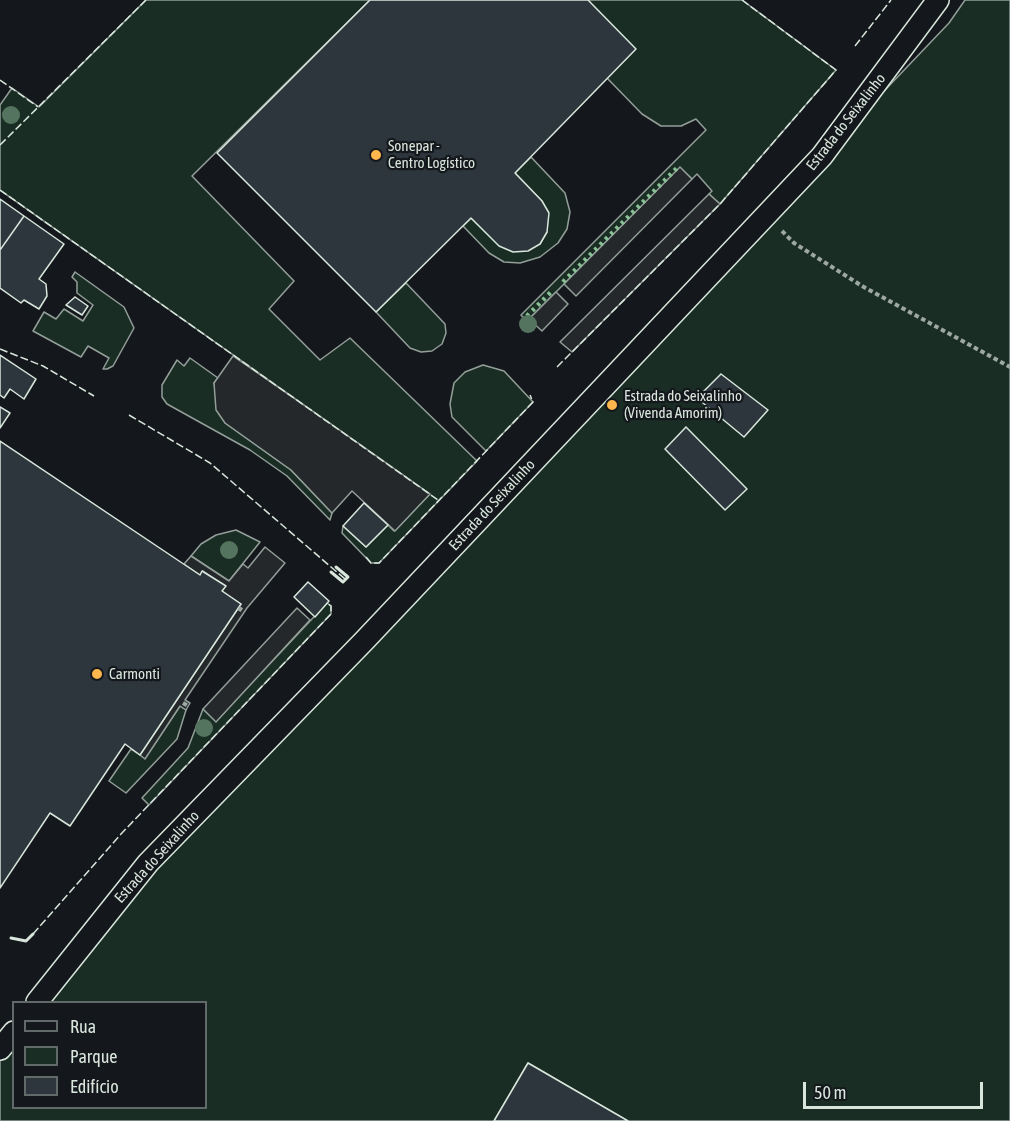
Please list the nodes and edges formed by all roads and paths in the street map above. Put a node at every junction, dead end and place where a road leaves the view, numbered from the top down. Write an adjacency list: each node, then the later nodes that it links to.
1 (938, 0): 2 (street, Estrada do Seixalinho)
2 (767, 214): 3 (path); 8 (street, Estrada do Seixalinho)
3 (1010, 367)
4 (243, 605): 5 (path)
5 (239, 611)
6 (183, 703): 7 (path)
7 (188, 706)
8 (38, 1001)
9 (12, 1034): 10 (street)
10 (0, 1049)

